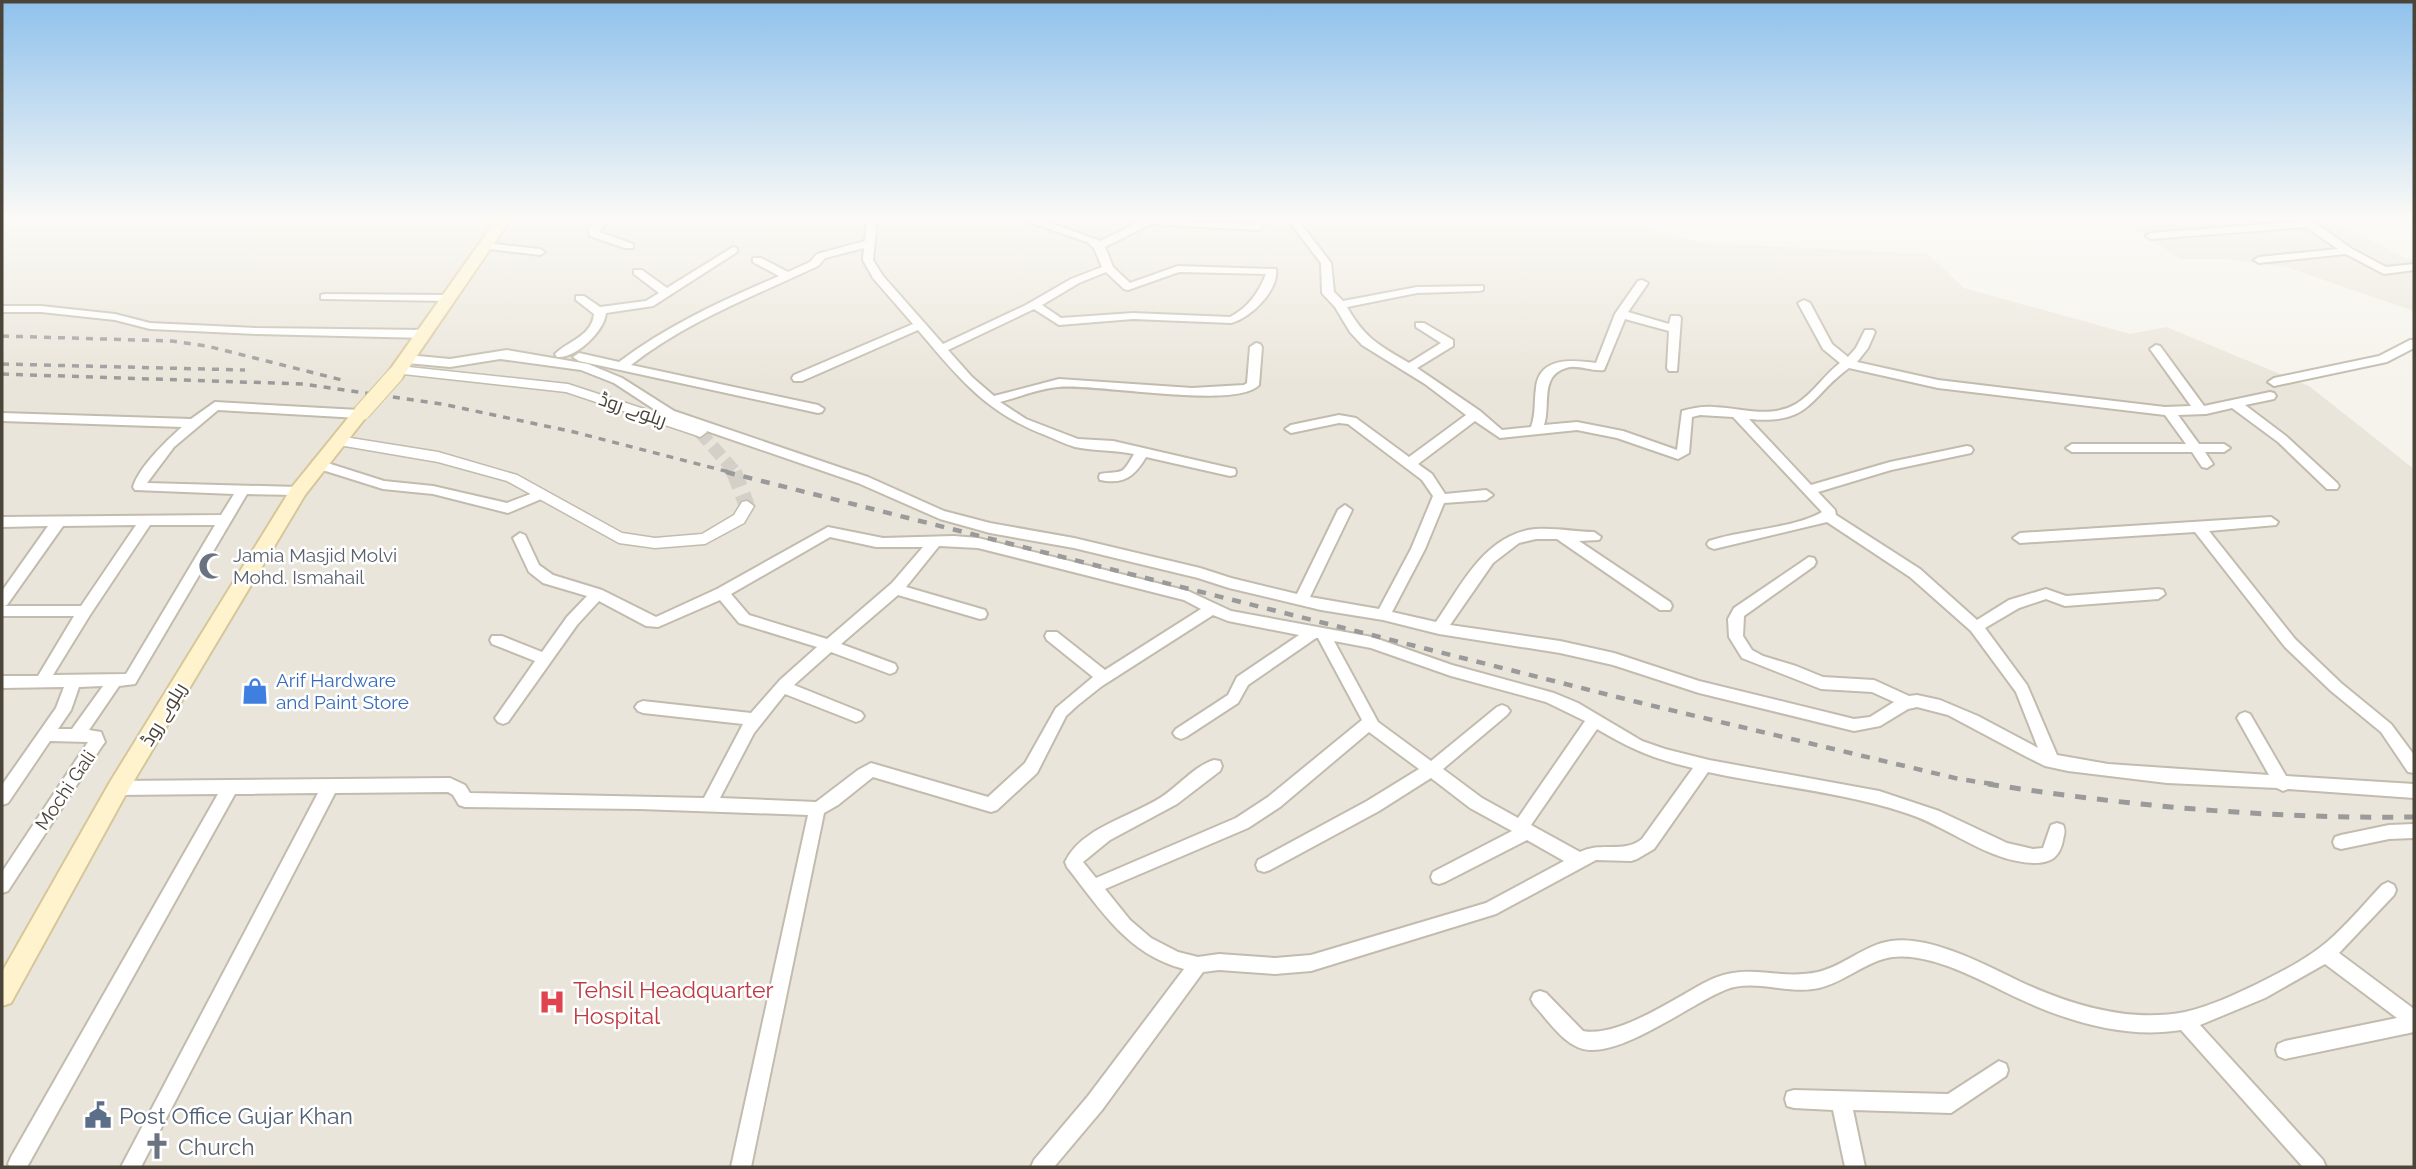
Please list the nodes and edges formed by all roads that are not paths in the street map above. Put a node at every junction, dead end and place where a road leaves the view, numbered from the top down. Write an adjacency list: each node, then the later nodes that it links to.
1 (466, 275): 17 (main road, ریلوے روڈ)
2 (642, 275): 15 (street)
3 (695, 275): 15 (street)
4 (785, 275): 12 (street)
5 (791, 275): 12 (street)
6 (876, 275): 25 (street)
7 (1091, 275): 20 (street)
8 (1115, 275): 9 (street)
9 (1163, 275)
10 (1271, 275): 20 (street)
11 (1327, 275): 21 (street)
12 (788, 276): 36 (street)
13 (1642, 283): 24 (street)
14 (1479, 288): 21 (street)
15 (667, 293): 23 (street)
16 (325, 298): 17 (street)
17 (450, 298): 28 (main road, ریلوے روڈ)
18 (580, 298): 23 (street)
19 (1804, 303): 35 (street)
20 (1034, 304): 31 (street)
21 (1340, 305): 39 (street)
22 (2, 310): 28 (street)
23 (599, 311): 33 (street)
24 (1621, 314): 38 (street); 54 (street)
25 (919, 325): 31 (street); 40 (street)
26 (1420, 325): 39 (street)
27 (1869, 332): 35 (street)
28 (426, 334): 37 (main road, ریلوے روڈ)
29 (2414, 343): 41 (street)
30 (1256, 347): 43 (street)
31 (941, 349): 43 (street)
32 (2157, 349): 46 (street)
33 (561, 354): 34 (street); 36 (street)
34 (498, 355): 37 (street); 96 (street)
35 (1849, 364): 47 (street); 50 (street)
36 (621, 366): 45 (street)
37 (400, 368): 48 (main road, ریلوے روڈ, bridge); 55 (street, ریلوے روڈ)
38 (1673, 368)
39 (1408, 369): 49 (street)
40 (797, 378)
41 (2274, 382)
42 (2270, 396): 44 (street)
43 (992, 401): 61 (street)
44 (2236, 405): 46 (street); 67 (street)
45 (818, 409)
46 (2200, 410): 47 (street)
47 (2169, 411): 58 (street)
48 (361, 413): 52 (street); 56 (main road, ریلوے روڈ)
49 (1476, 414): 54 (street); 63 (street)
50 (1737, 414): 54 (street); 69 (street)
51 (2, 417): 52 (street)
52 (194, 423): 68 (street)
53 (1291, 429): 63 (street)
54 (1536, 430)
55 (699, 432)
56 (338, 441): 62 (main road, ریلوے روڈ); 71 (street)
57 (2072, 448): 58 (street)
58 (2194, 448): 59 (street); 64 (street)
59 (2224, 448)
60 (1967, 450): 69 (street)
61 (1142, 452): 65 (street); 66 (street)
62 (318, 464): 70 (main road, ریلوے روڈ); 71 (street)
63 (1409, 464): 73 (street)
64 (2207, 464)
65 (1230, 472)
66 (1105, 477)
67 (2332, 486)
68 (243, 489): 70 (street); 77 (street)
69 (1809, 490): 76 (street)
70 (298, 491): 137 (main road, ریلوے روڈ)
71 (541, 494): 74 (street)
72 (1486, 495): 73 (street)
73 (1438, 499): 103 (street)
74 (747, 506)
75 (1345, 510): 96 (street)
76 (1828, 516): 88 (street); 104 (street)
77 (225, 520): 79 (street); 114 (street)
78 (2, 522): 81 (street)
79 (145, 522): 81 (street); 101 (street)
80 (2271, 522): 82 (street)
81 (58, 523): 91 (street)
82 (2200, 528): 86 (street); 133 (street)
83 (1562, 536): 84 (street); 98 (street); 105 (street)
84 (1594, 537)
85 (520, 538): 94 (street)
86 (2020, 538)
87 (935, 541): 92 (street); 93 (street); 99 (street)
88 (1714, 544)
89 (1809, 562): 118 (street)
90 (2, 579): 91 (street)
91 (18, 579): 97 (street)
92 (897, 589): 102 (street); 109 (street)
93 (722, 593): 94 (street); 109 (street)
94 (597, 594): 110 (street)
95 (2158, 594): 104 (street)
96 (1301, 600): 103 (street)
97 (2, 601)
98 (1665, 606)
99 (1212, 609): 106 (street); 112 (street)
100 (2, 611): 101 (street)
101 (85, 611): 115 (street)
102 (980, 614)
103 (1383, 615): 105 (street)
104 (1976, 627): 130 (street)
105 (1439, 629): 118 (street)
106 (1318, 634): 125 (street); 126 (street); 127 (street)
107 (1052, 636): 112 (street)
108 (497, 640): 110 (street)
109 (831, 646): 111 (street); 117 (street)
110 (544, 659): 122 (street)
111 (890, 668)
112 (1105, 678): 142 (street)
113 (2, 682): 115 (street)
114 (114, 682): 116 (street); 128 (street)
115 (41, 683): 116 (street)
116 (73, 683): 129 (street)
117 (783, 687): 121 (street); 124 (street)
118 (1908, 702): 130 (street)
119 (643, 707): 124 (street)
120 (1502, 711): 134 (street)
121 (856, 716)
122 (503, 718)
123 (2245, 718): 135 (street)
124 (754, 719): 141 (street)
125 (1594, 720): 131 (street); 143 (street)
126 (1370, 722): 134 (street); 151 (street)
127 (1181, 733)
128 (77, 734): 129 (street, Mochi Gali); 150 (street, Mochi Gali)
129 (46, 735): 140 (street)
130 (2051, 761): 135 (street)
131 (1703, 765): 144 (street); 147 (street)
132 (1214, 766): 151 (street)
133 (2414, 767)
134 (1430, 771): 143 (street); 148 (street)
135 (2283, 784): 139 (street)
136 (330, 786): 138 (street); 141 (street); 164 (street)
137 (118, 788): 138 (street); 155 (main road, ریلوے روڈ)
138 (230, 788): 163 (street)
139 (2414, 791)
140 (2, 798)
141 (709, 804): 142 (street)
142 (817, 808): 165 (street)
143 (1523, 830): 147 (street); 149 (street)
144 (2057, 830)
145 (2414, 831): 146 (street)
146 (2341, 842)
147 (1578, 860): 154 (street)
148 (1264, 865)
149 (1439, 877)
150 (2, 886)
151 (1092, 887): 154 (street)
152 (2388, 890): 153 (street)
153 (2326, 954): 157 (street); 158 (street)
154 (1198, 965): 166 (street)
155 (2, 995)
156 (1540, 999): 157 (street)
157 (2185, 1021): 168 (street)
158 (2414, 1021): 159 (street)
159 (2285, 1051)
160 (1999, 1070): 162 (street)
161 (1794, 1099): 162 (street)
162 (1841, 1101): 167 (street)
163 (19, 1164)
164 (131, 1167)
165 (741, 1167)
166 (1041, 1167)
167 (1855, 1167)
168 (2316, 1167)

